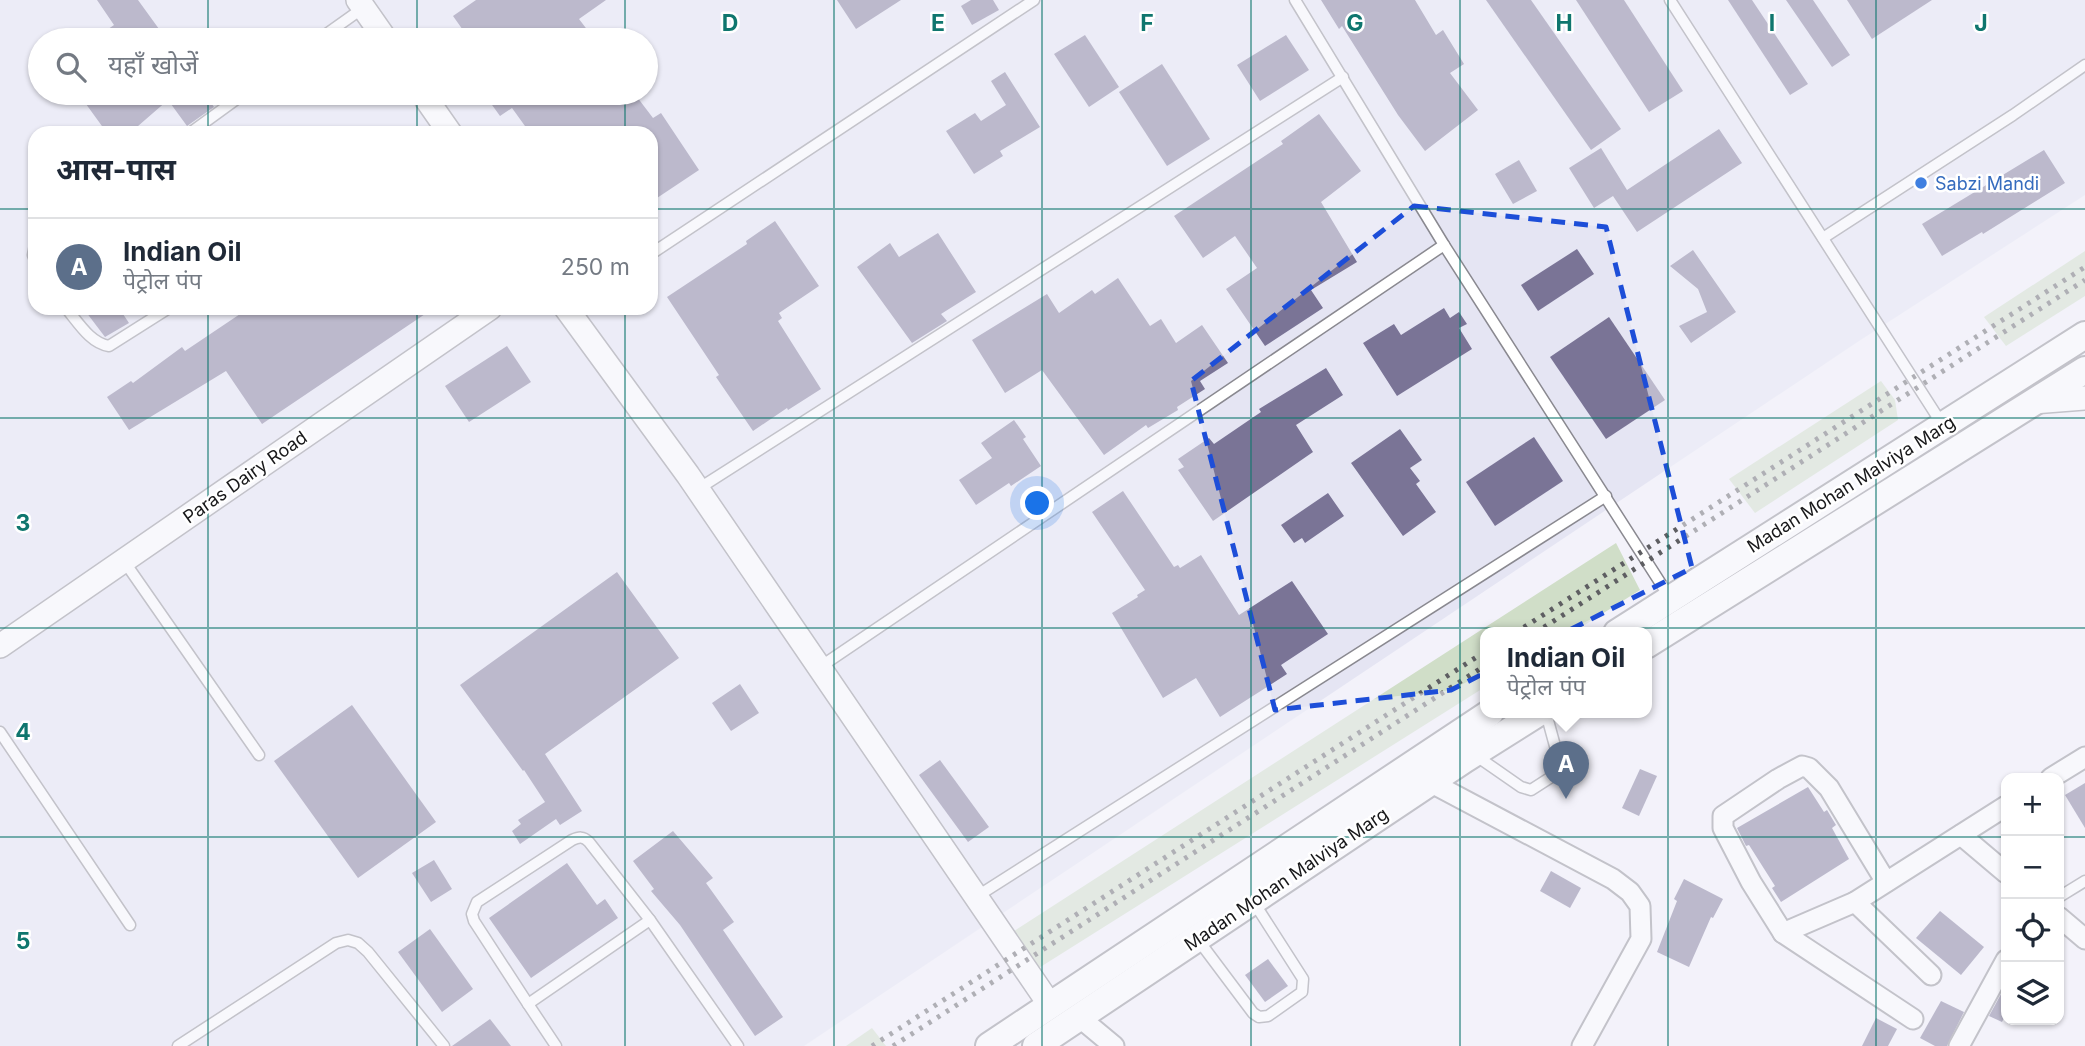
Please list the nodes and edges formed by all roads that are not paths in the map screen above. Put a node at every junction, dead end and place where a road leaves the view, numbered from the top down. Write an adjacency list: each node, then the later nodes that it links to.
1 (1034, 0): 15 (lane)
2 (1295, 0): 8 (lane)
3 (1670, 0): 13 (lane)
4 (361, 4): 5 (lane); 6 (street)
5 (332, 28)
6 (378, 28)
7 (2085, 65): 13 (lane)
8 (1343, 77): 14 (lane); 25 (lane)
9 (229, 105): 11 (lane)
10 (429, 105): 12 (street)
11 (200, 126)
12 (442, 126)
13 (1823, 238): 24 (lane)
14 (1444, 245): 26 (lane); 32 (lane)
15 (658, 249)
16 (72, 315): 17 (lane)
17 (158, 315)
18 (480, 315): 27 (street, Paras Dairy Road)
19 (572, 315): 25 (street)
20 (2085, 335): 24 (main road, Madan Mohan Malviya Marg)
21 (2085, 370): 23 (main road, Madan Mohan Malviya Marg)
22 (2085, 398): 23 (street)
23 (2034, 402): 30 (main road, Madan Mohan Malviya Marg)
24 (1943, 425): 28 (main road, Madan Mohan Malviya Marg)
25 (698, 489): 32 (street)
26 (1606, 496): 28 (lane); 48 (lane)
27 (124, 561): 31 (street, Paras Dairy Road); 38 (lane)
28 (1671, 598): 29 (main road, Madan Mohan Malviya Marg)
29 (1626, 627)
30 (1652, 642)
31 (0, 646)
32 (820, 667): 48 (street)
33 (1482, 718): 60 (main road, Madan Mohan Malviya Marg)
34 (1530, 718): 37 (main road, Madan Mohan Malviya Marg)
35 (1547, 718): 37 (lane)
36 (0, 732): 53 (lane)
37 (1473, 754): 41 (main road, Madan Mohan Malviya Marg)
38 (259, 755)
39 (2085, 757): 40 (street)
40 (2059, 773)
41 (1430, 782): 49 (main road, Madan Mohan Malviya Marg); 70 (street)
42 (2001, 809): 43 (street)
43 (1961, 835): 44 (street); 46 (street)
44 (2001, 869)
45 (2085, 881): 47 (lane)
46 (1886, 882): 50 (street); 54 (street)
47 (2064, 894)
48 (976, 897): 60 (street)
49 (1252, 901): 55 (main road, Madan Mohan Malviya Marg); 55 (lane)
50 (1855, 902): 54 (street); 58 (street)
51 (650, 920): 59 (lane); 59 (lane); 66 (lane)
52 (2064, 921): 56 (street)
53 (130, 925)
54 (1783, 933): 62 (street)
55 (1197, 938): 61 (main road, Madan Mohan Malviya Marg)
56 (2085, 939)
57 (2005, 962): 71 (street)
58 (1931, 975)
59 (528, 1004): 65 (lane)
60 (1050, 1005): 67 (main road, Madan Mohan Malviya Marg)
61 (1079, 1017): 68 (main road, Madan Mohan Malviya Marg); 69 (street)
62 (1913, 1019)
63 (178, 1046): 64 (lane)
64 (444, 1046)
65 (556, 1046)
66 (738, 1046)
67 (989, 1046)
68 (1036, 1046)
69 (1114, 1046)
70 (1582, 1046)
71 (1959, 1046)

